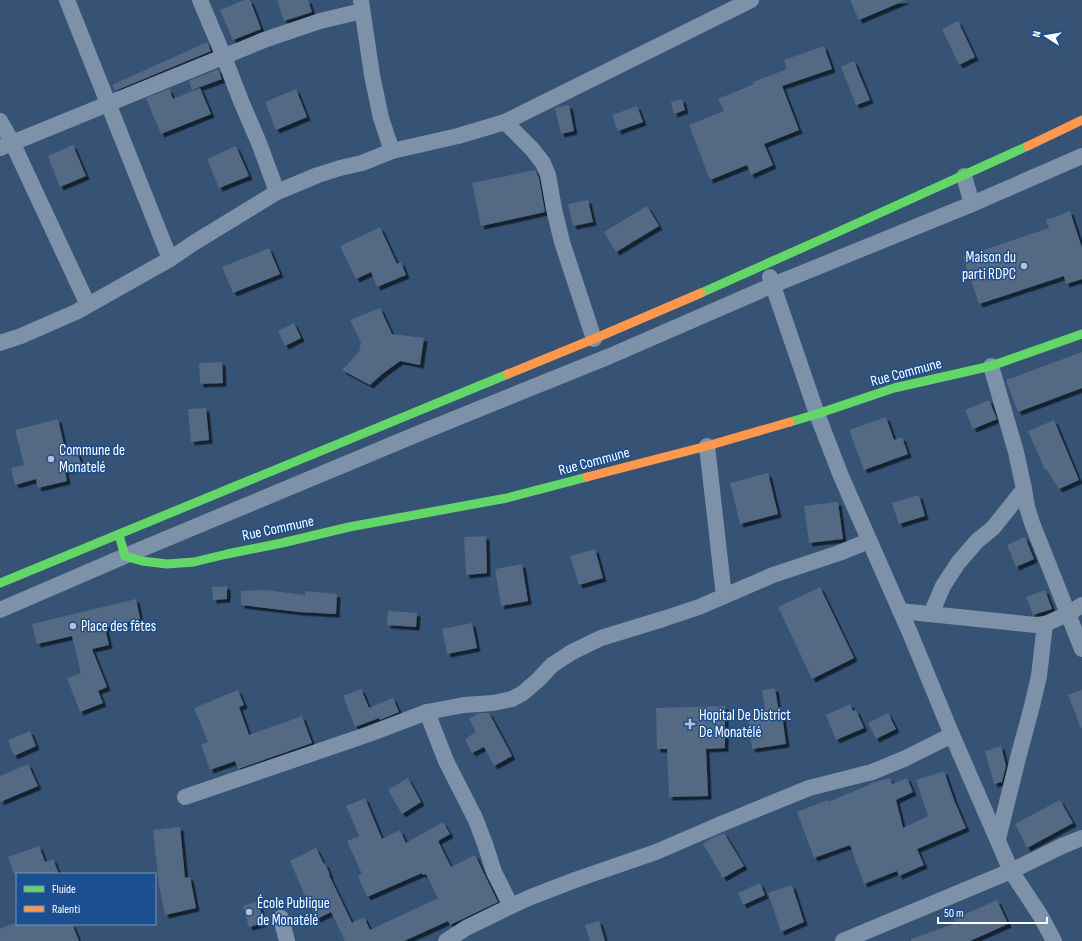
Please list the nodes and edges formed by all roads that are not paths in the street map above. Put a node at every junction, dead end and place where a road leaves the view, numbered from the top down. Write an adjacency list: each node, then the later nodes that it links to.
1 (67, 0): 6 (street)
2 (200, 0): 5 (street)
3 (751, 0): 9 (street)
4 (361, 6): 5 (street); 11 (street)
5 (224, 57): 6 (street); 14 (street)
6 (108, 104): 10 (street); 16 (street)
7 (1082, 120): 13 (street)
8 (0, 121): 10 (street)
9 (506, 122): 11 (street); 21 (street)
10 (6, 145): 19 (street)
11 (392, 151): 14 (street)
12 (1082, 156): 15 (street)
13 (964, 176): 15 (street); 17 (street)
14 (277, 192): 16 (street)
15 (972, 204): 18 (street)
16 (170, 259): 19 (street)
17 (765, 265): 18 (street); 21 (street)
18 (773, 285): 25 (street); 26 (street)
19 (88, 305): 22 (street)
20 (1082, 334): 23 (street, Rue Commune)
21 (594, 338): 24 (street)
22 (0, 342)
23 (991, 366): 25 (street, Rue Commune); 28 (street)
24 (418, 410): 26 (street); 29 (street)
25 (817, 414): 27 (street, Rue Commune); 30 (street)
26 (427, 430): 31 (street)
27 (707, 446): 31 (street, Rue Commune); 33 (street)
28 (1024, 489): 37 (street); 38 (street)
29 (119, 535): 31 (street); 32 (street)
30 (869, 540): 33 (street); 36 (street)
31 (125, 556): 35 (street)
32 (0, 583)
33 (724, 596): 41 (street)
34 (1082, 605): 38 (street)
35 (0, 610)
36 (900, 611): 37 (street); 42 (street)
37 (931, 614): 39 (street)
38 (1068, 614): 39 (street); 40 (street)
39 (1045, 624): 45 (street)
40 (1082, 649)
41 (427, 712): 43 (street); 47 (street)
42 (952, 736): 45 (street); 47 (street)
43 (185, 797)
44 (1082, 838): 46 (street)
45 (998, 839): 46 (street)
46 (1011, 871): 51 (street); 52 (street)
47 (511, 906): 50 (street)
48 (281, 918): 49 (street)
49 (287, 941)
50 (446, 941)
51 (843, 941)
52 (1054, 941)

